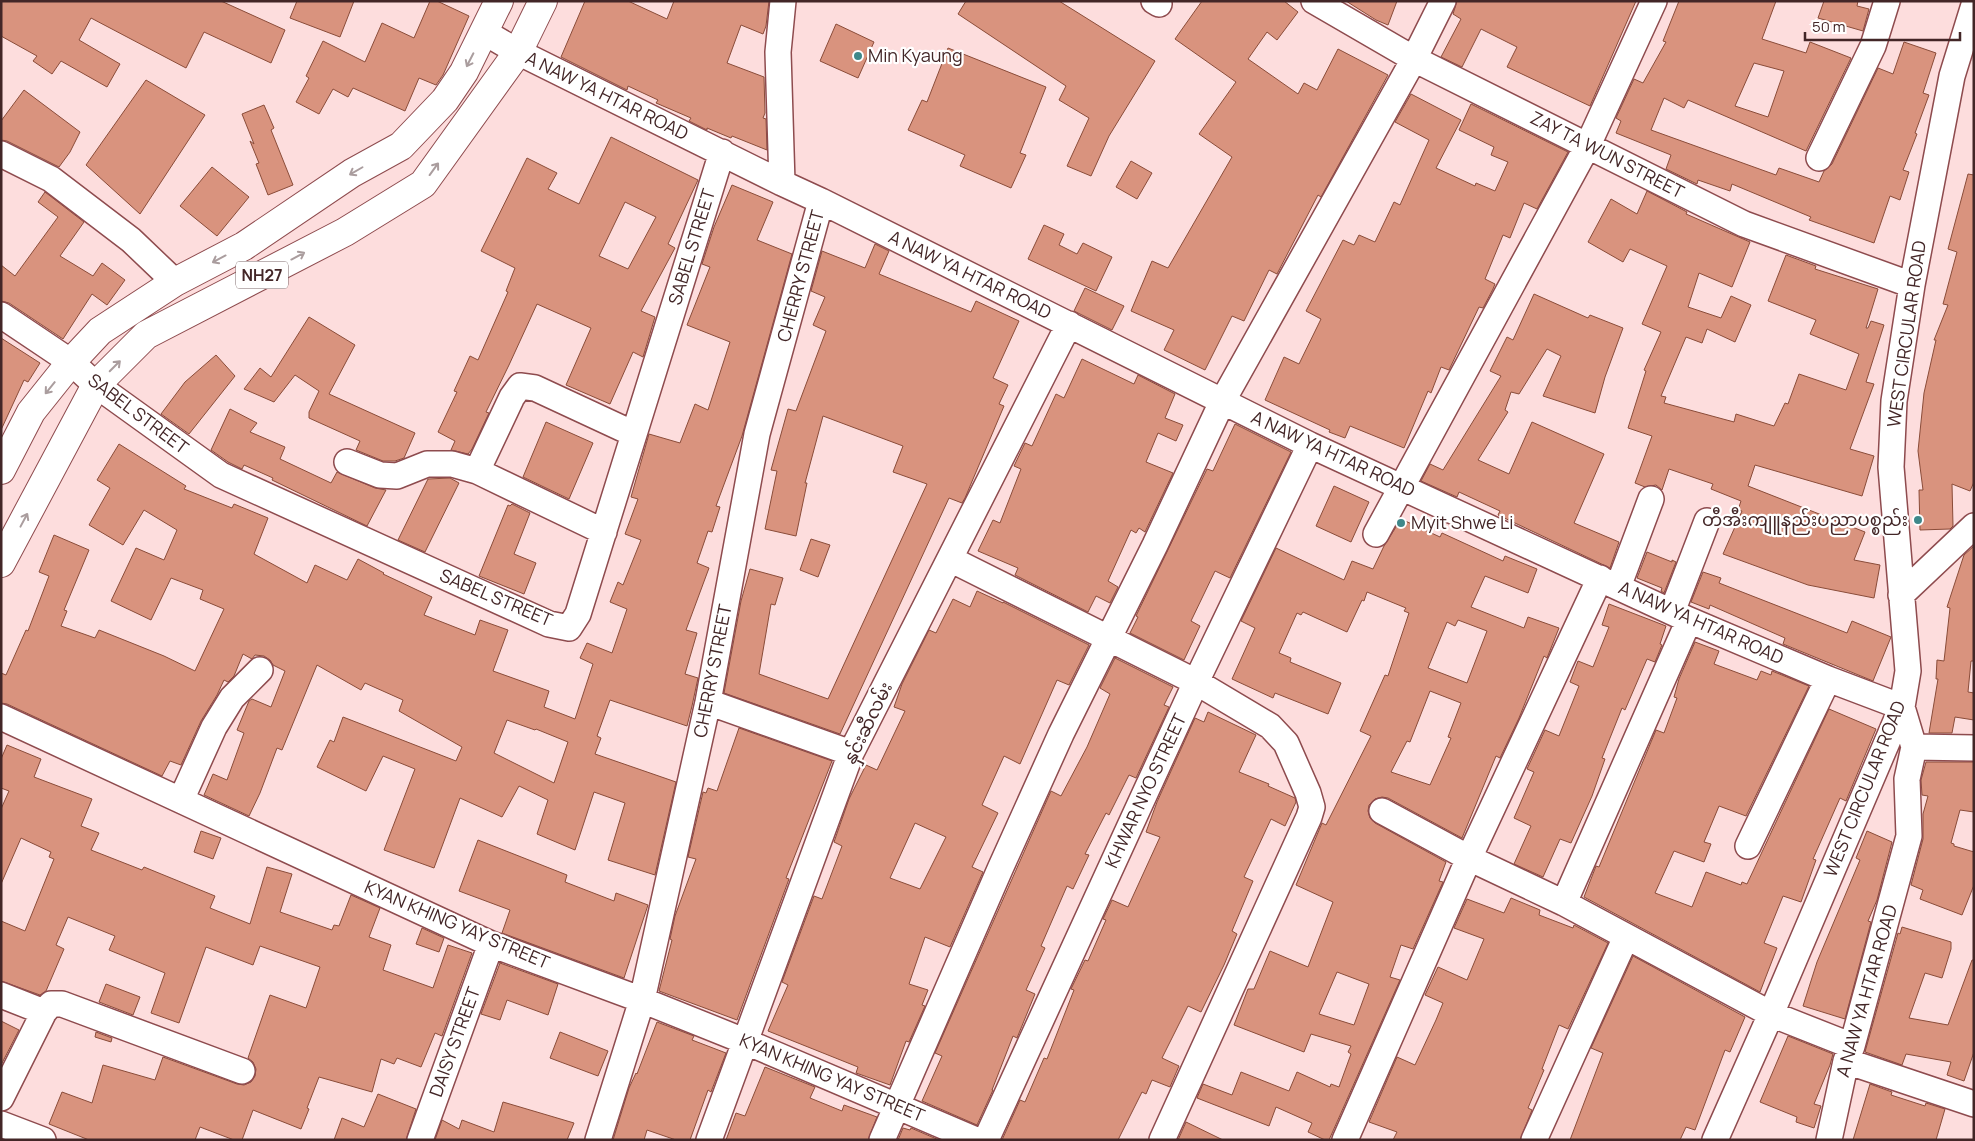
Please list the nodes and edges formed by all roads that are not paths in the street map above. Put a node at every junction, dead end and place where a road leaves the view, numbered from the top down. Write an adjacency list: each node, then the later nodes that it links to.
1 (500, 1): 9 (highway, NH27)
2 (543, 1): 10 (highway, NH27)
3 (783, 1): 16 (street)
4 (1314, 1): 11 (street, ZAY TA WUN STREET)
5 (1444, 1): 11 (street)
6 (1654, 1): 12 (street)
7 (1887, 1): 15 (street)
8 (1974, 5): 19 (street, WEST CIRCULAR ROAD)
9 (484, 32): 10 (street, A NAW YA HTAR ROAD); 18 (highway, NH27, one-way to 18)
10 (518, 52): 13 (street, A NAW YA HTAR ROAD); 23 (highway, NH27, one-way to 10)
11 (1414, 58): 12 (street, ZAY TA WUN STREET); 24 (street)
12 (1588, 145): 19 (street, ZAY TA WUN STREET); 30 (street)
13 (722, 152): 16 (street, A NAW YA HTAR ROAD); 25 (street, SABEL STREET)
14 (1, 154): 18 (street)
15 (1819, 158)
16 (782, 183): 17 (street, A NAW YA HTAR ROAD)
17 (821, 201): 21 (street, A NAW YA HTAR ROAD); 45 (street, CHERRY STREET)
18 (175, 282): 22 (highway, NH27)
19 (1912, 285): 39 (street, WEST CIRCULAR ROAD)
20 (1, 316): 22 (street, SABEL STREET)
21 (1069, 324): 24 (street, A NAW YA HTAR ROAD); 36 (street, နှင်းဆီလမ်း)
22 (71, 362): 23 (street, SABEL STREET); 28 (highway, NH27, one-way to 28)
23 (96, 386): 34 (street, SABEL STREET); 37 (highway, NH27, one-way to 23)
24 (1222, 402): 26 (street, A NAW YA HTAR ROAD); 41 (street)
25 (634, 434): 29 (street); 34 (street, SABEL STREET)
26 (1310, 445): 30 (street, A NAW YA HTAR ROAD); 44 (street, KHWAR NYO STREET)
27 (347, 462): 29 (street)
28 (1, 470)
29 (477, 471): 34 (street)
30 (1402, 487): 35 (street); 38 (street, A NAW YA HTAR ROAD)
31 (1651, 499): 38 (street)
32 (1707, 521): 40 (street)
33 (1974, 526): 39 (street)
34 (604, 532)
35 (1376, 534)
36 (950, 559): 41 (street); 50 (street, နှင်းဆီလမ်း)
37 (1, 563)
38 (1609, 583): 40 (street, A NAW YA HTAR ROAD); 54 (street)
39 (1901, 595): 46 (street, WEST CIRCULAR ROAD)
40 (1681, 616): 43 (street, A NAW YA HTAR ROAD); 55 (street)
41 (1108, 639): 44 (street); 67 (street)
42 (260, 670): 51 (street)
43 (1828, 678): 46 (street, A NAW YA HTAR ROAD); 53 (street)
44 (1196, 682): 75 (street, KHWAR NYO STREET); 76 (street)
45 (708, 702): 50 (street); 59 (street, CHERRY STREET)
46 (1902, 707): 48 (street, A NAW YA HTAR ROAD); 61 (street, WEST CIRCULAR ROAD)
47 (1, 717): 51 (street, KYAN KHING YAY STREET)
48 (1914, 747): 49 (street); 63 (street, A NAW YA HTAR ROAD)
49 (1974, 748)
50 (851, 753): 62 (street, နှင်းဆီလမ်း)
51 (181, 800): 57 (street, KYAN KHING YAY STREET)
52 (1382, 811): 54 (street)
53 (1748, 846)
54 (1469, 858): 55 (street); 77 (street)
55 (1564, 903): 56 (street)
56 (1626, 938): 61 (street); 78 (street)
57 (491, 944): 59 (street, KYAN KHING YAY STREET); 70 (street, DAISY STREET)
58 (1, 994): 60 (street)
59 (642, 1000): 62 (street, KYAN KHING YAY STREET); 71 (street, CHERRY STREET)
60 (44, 1012): 64 (street); 65 (street)
61 (1771, 1014): 63 (street); 79 (street, WEST CIRCULAR ROAD)
62 (744, 1041): 67 (street, KYAN KHING YAY STREET); 72 (street, နှင်းဆီလမ်း)
63 (1849, 1054): 66 (street); 80 (street, A NAW YA HTAR ROAD)
64 (242, 1071)
65 (1, 1098)
66 (1974, 1104)
67 (896, 1105): 73 (street); 74 (street, KYAN KHING YAY STREET)
68 (1, 1124): 69 (street)
69 (43, 1140)
70 (420, 1140)
71 (598, 1140)
72 (709, 1140)
73 (882, 1140)
74 (976, 1140)
75 (986, 1140)
76 (1162, 1140)
77 (1345, 1140)
78 (1534, 1140)
79 (1715, 1140)
80 (1829, 1140)

